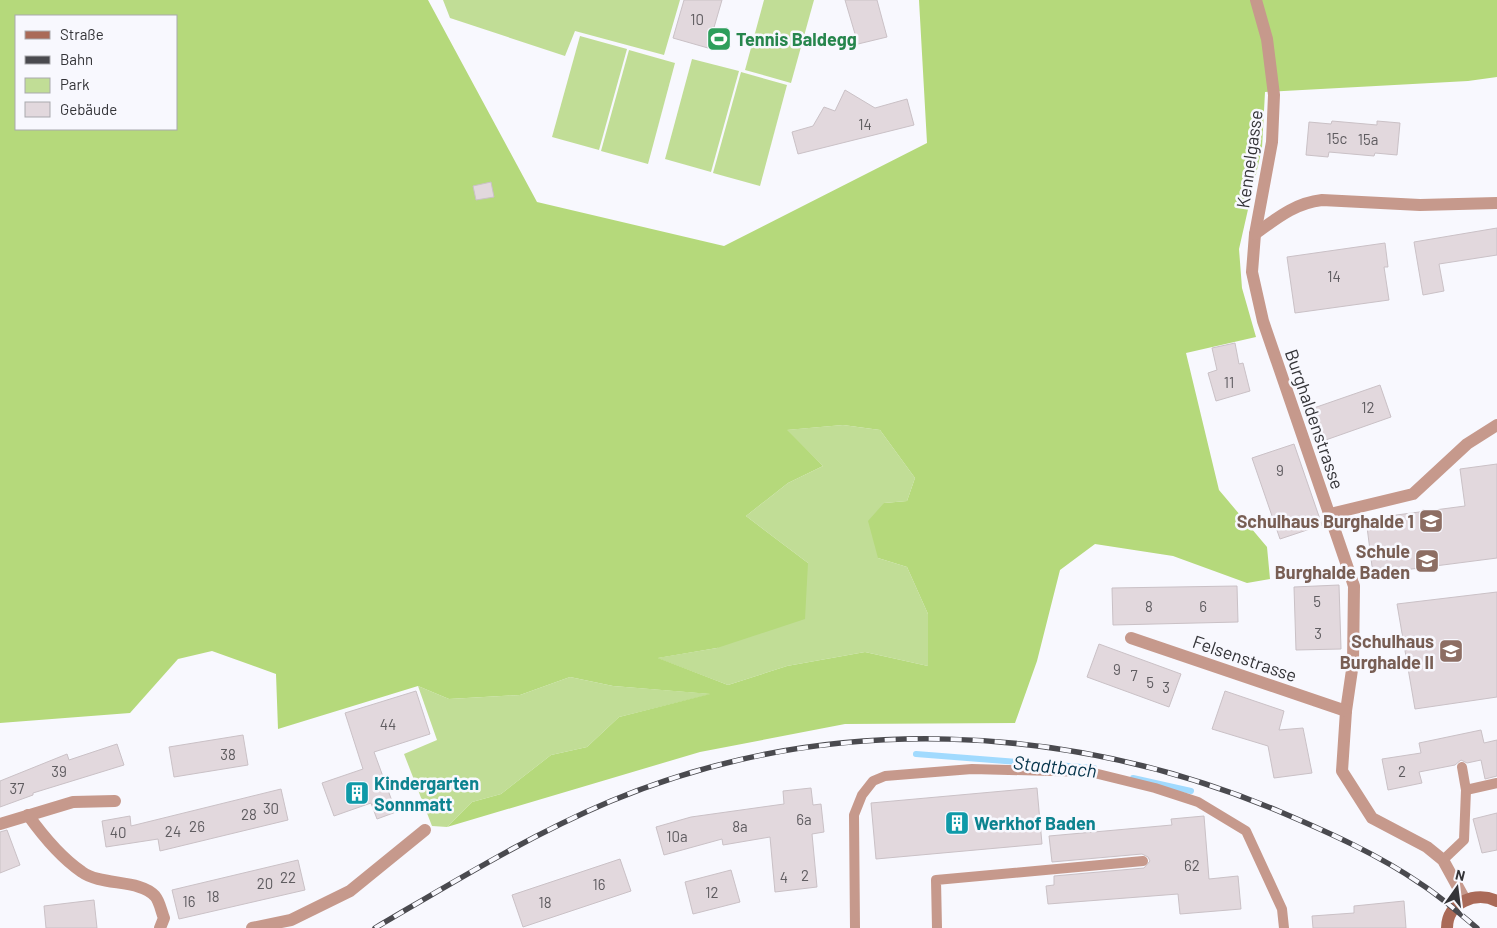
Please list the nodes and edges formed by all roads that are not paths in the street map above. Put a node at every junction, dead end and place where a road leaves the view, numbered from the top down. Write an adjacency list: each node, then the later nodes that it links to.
1 (1256, 0): 3 (street, Kennelgasse)
2 (1497, 203): 3 (street)
3 (1255, 234): 5 (street, Burghaldenstrasse)
4 (1497, 425): 5 (street)
5 (1330, 514): 7 (street, Burghaldenstrasse)
6 (1132, 638): 7 (street, Felsenstrasse)
7 (1346, 712): 15 (street, Burghaldenstrasse)
8 (1462, 768): 10 (lane)
9 (1497, 783): 10 (lane)
10 (1466, 790): 15 (lane)
11 (115, 801): 12 (street)
12 (28, 815): 13 (street); 19 (street)
13 (0, 824)
14 (425, 830): 20 (street)
15 (1443, 860): 17 (street, Burghaldenstrasse)
16 (1143, 861): 22 (lane)
17 (1465, 900): 18 (main road); 24 (main road)
18 (1497, 901)
19 (160, 928)
20 (252, 928)
21 (855, 928): 23 (lane)
22 (937, 928)
23 (1284, 928)
24 (1447, 928)

